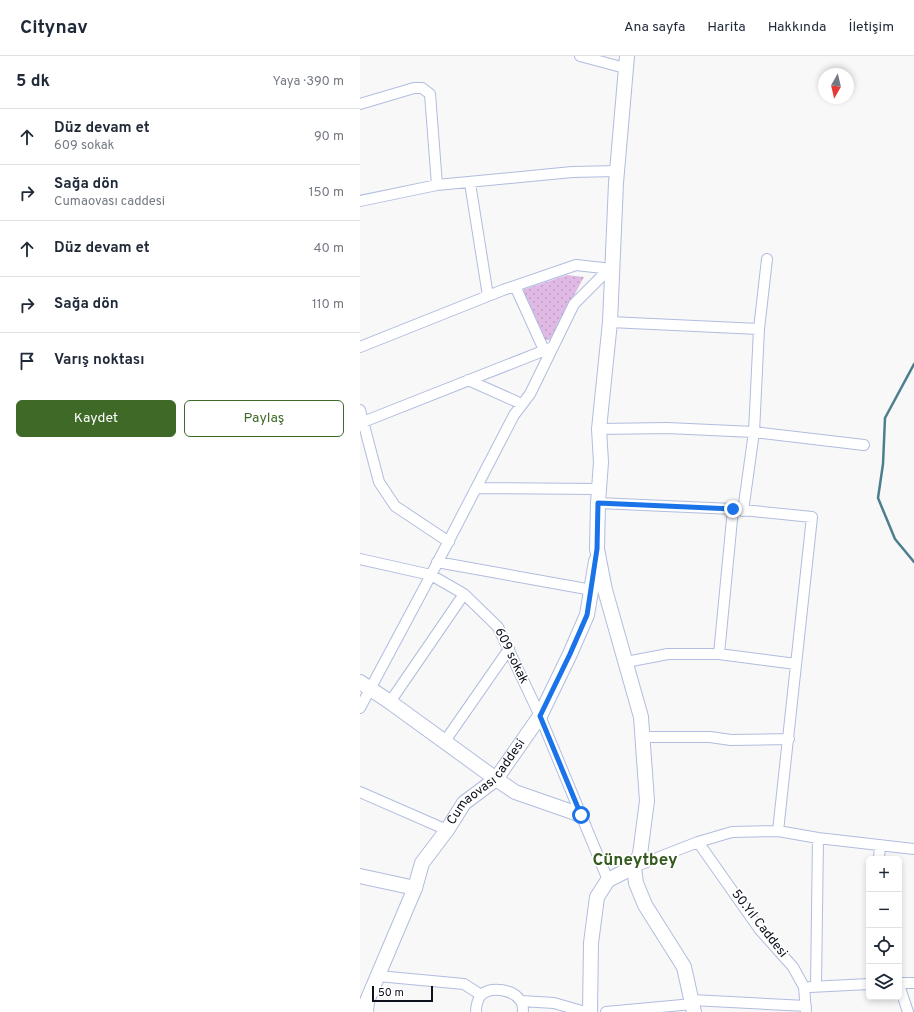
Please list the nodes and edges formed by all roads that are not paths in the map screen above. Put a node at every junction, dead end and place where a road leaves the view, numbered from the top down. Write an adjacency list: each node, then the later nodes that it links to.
1 (580, 56): 2 (street)
2 (626, 62): 4 (main road)
3 (360, 104): 6 (street)
4 (617, 171): 5 (street); 9 (main road)
5 (470, 183): 6 (street); 11 (street)
6 (437, 185): 7 (street)
7 (360, 200)
8 (767, 259): 13 (street)
9 (612, 269): 10 (street); 12 (main road); 15 (street)
10 (515, 286): 11 (street); 15 (street)
11 (488, 296): 14 (street)
12 (610, 322): 13 (street); 20 (main road)
13 (760, 329): 21 (street)
14 (360, 347)
15 (548, 349): 16 (street); 17 (street)
16 (468, 380): 17 (street); 19 (street)
17 (522, 404): 23 (street)
18 (360, 410): 19 (street)
19 (363, 426): 27 (street)
20 (599, 429): 21 (street); 24 (main road)
21 (754, 432): 22 (street); 26 (street)
22 (864, 445)
23 (476, 488): 24 (street); 27 (street)
24 (599, 489): 25 (main road)
25 (598, 503): 26 (street); 28 (main road)
26 (738, 510): 35 (street); 37 (street)
27 (449, 542): 30 (street)
28 (597, 549): 32 (main road, Cumaovası caddesi); 36 (main road)
29 (360, 559): 31 (street, 609 sokak)
30 (437, 562): 31 (street); 32 (street)
31 (431, 575): 33 (street, 609 sokak); 38 (street)
32 (592, 590): 41 (main road, Cumaovası caddesi)
33 (464, 594): 34 (street, 609 sokak); 39 (street)
34 (509, 649): 41 (street, 609 sokak); 44 (street)
35 (719, 654): 36 (street); 37 (street)
36 (626, 662): 42 (main road)
37 (796, 664): 43 (street)
38 (365, 685): 39 (main road); 40 (street)
39 (390, 702): 44 (main road)
40 (360, 708)
41 (540, 716): 45 (main road, Cumaovası caddesi); 47 (street, 609 sokak)
42 (643, 737): 43 (street); 55 (main road)
43 (789, 739): 49 (street)
44 (445, 741): 45 (main road)
45 (496, 779): 47 (main road); 48 (main road, Cumaovası caddesi)
46 (360, 792): 48 (street)
47 (581, 815): 57 (street, 609 sokak)
48 (447, 830): 58 (main road, Cumaovası caddesi)
49 (778, 831): 50 (street); 51 (street)
50 (818, 838): 52 (street); 63 (street)
51 (698, 842): 55 (street); 64 (street, 50.Yıl Caddesi)
52 (880, 845): 53 (street); 54 (street)
53 (914, 849)
54 (879, 856)
55 (634, 867): 57 (main road); 68 (main road)
56 (360, 876): 58 (main road)
57 (608, 880): 74 (main road)
58 (415, 888): 59 (main road, Cumaovası caddesi)
59 (378, 976): 66 (street); 70 (main road, Cumaovası caddesi)
60 (914, 983): 62 (street)
61 (866, 984): 63 (street)
62 (902, 984)
63 (816, 986): 64 (street)
64 (804, 987): 69 (street, 50.Yıl Caddesi)
65 (902, 993): 76 (street)
66 (481, 995): 67 (street); 71 (street)
67 (522, 1001): 72 (street); 73 (street)
68 (693, 1005): 69 (street); 75 (street)
69 (806, 1009)
70 (366, 1012)
71 (476, 1012)
72 (524, 1012)
73 (585, 1012)
74 (590, 1012)
75 (606, 1012)
76 (908, 1012)

